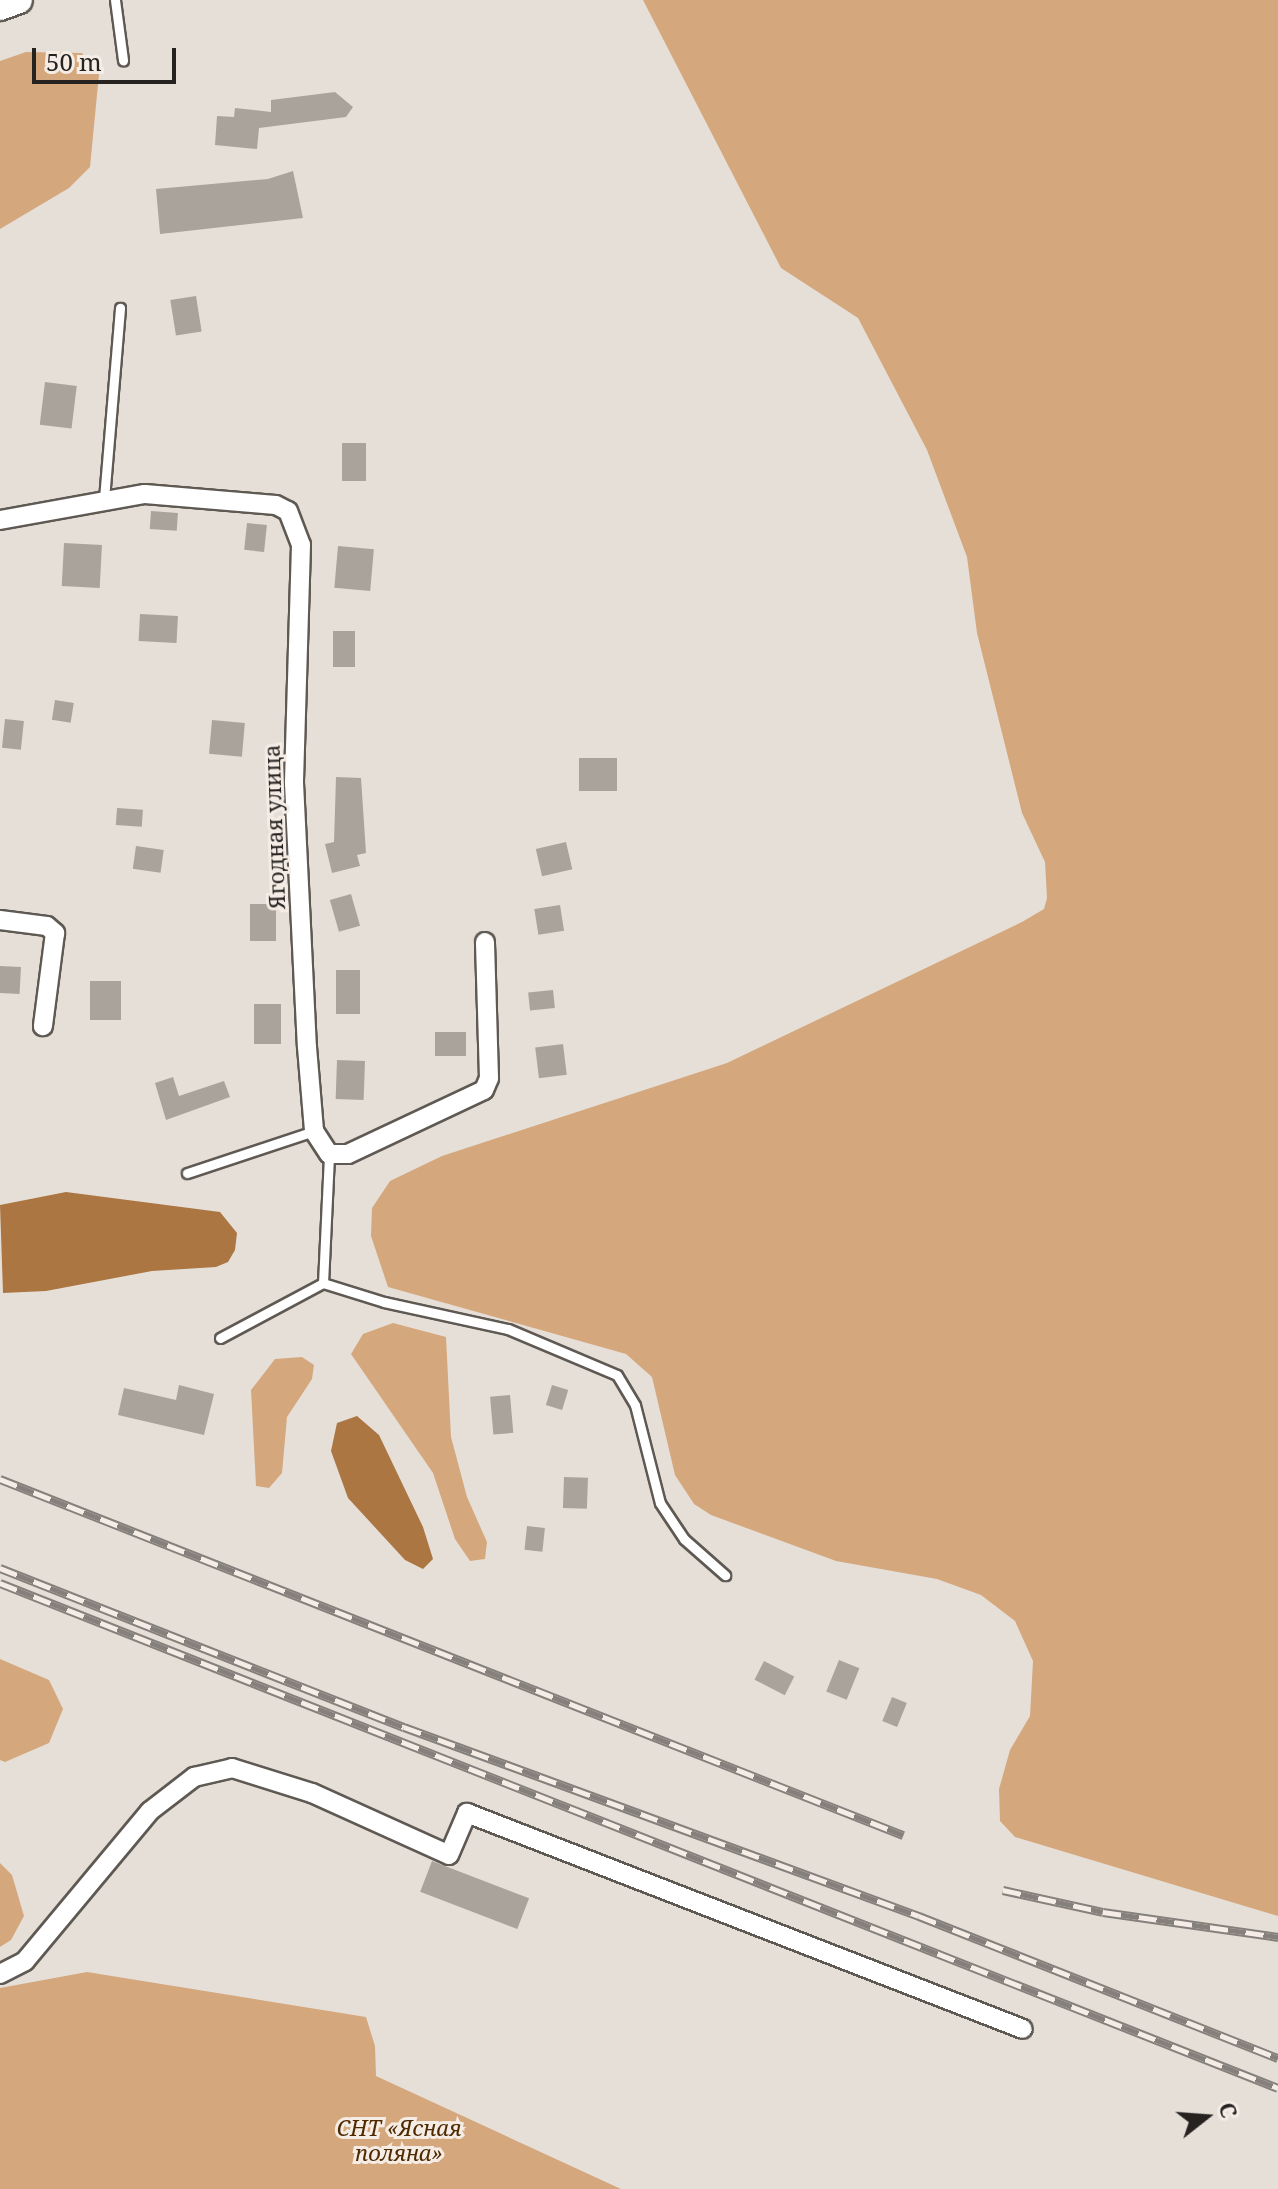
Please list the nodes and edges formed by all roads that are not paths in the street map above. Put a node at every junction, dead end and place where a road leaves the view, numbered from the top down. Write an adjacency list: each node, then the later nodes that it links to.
1 (19, 0): 3 (main road)
2 (115, 0): 4 (lane)
3 (0, 7)
4 (123, 60)
5 (120, 308): 6 (lane)
6 (104, 499): 7 (street); 11 (street, Ягодная улица)
7 (0, 520)
8 (0, 920): 10 (street)
9 (485, 942): 12 (street)
10 (43, 1026)
11 (314, 1131): 12 (street, Ягодная улица); 13 (lane)
12 (329, 1154): 14 (lane)
13 (187, 1173)
14 (323, 1283): 15 (lane); 16 (lane)
15 (220, 1338)
16 (725, 1575)
17 (0, 1974): 18 (street)
18 (1023, 2029)

